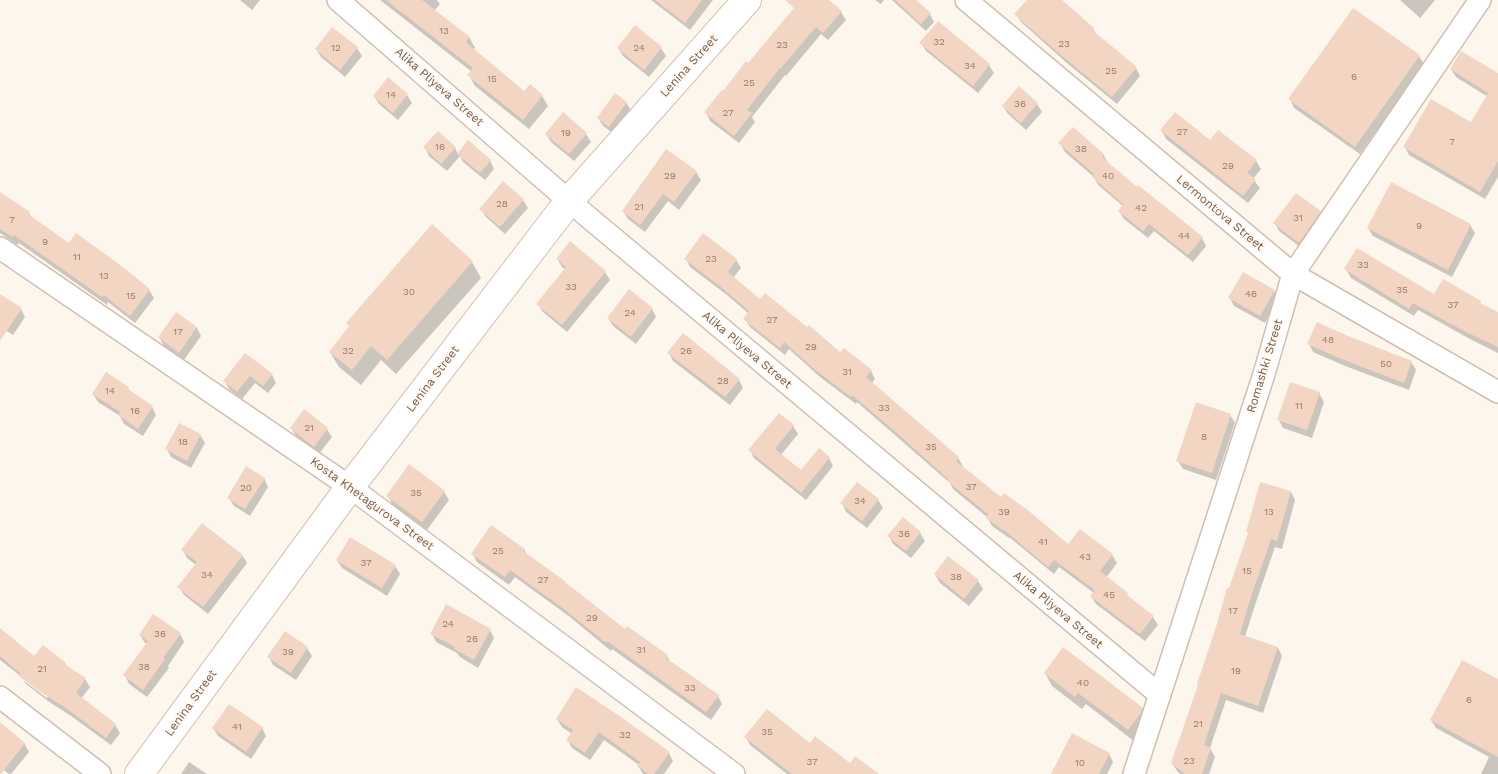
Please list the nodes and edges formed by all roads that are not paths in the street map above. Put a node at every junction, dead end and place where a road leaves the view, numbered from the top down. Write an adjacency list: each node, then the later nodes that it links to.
1 (338, 0): 5 (street, Alika Pliyeva Street)
2 (747, 0): 5 (street, Lenina Street)
3 (966, 0): 7 (street, Lermontova Street)
4 (1480, 0): 7 (street, Romashki Street)
5 (569, 201): 9 (street, Lenina Street); 10 (street, Alika Pliyeva Street)
6 (0, 248): 9 (street, Kosta Khetagurova Street)
7 (1293, 274): 8 (street, Lermontova Street); 10 (street, Romashki Street)
8 (1498, 392)
9 (350, 486): 13 (street, Lenina Street); 14 (street, Kosta Khetagurova Street)
10 (1160, 695): 15 (street, Romashki Street)
11 (0, 697): 12 (street)
12 (100, 774)
13 (139, 774)
14 (734, 774)
15 (1134, 774)

